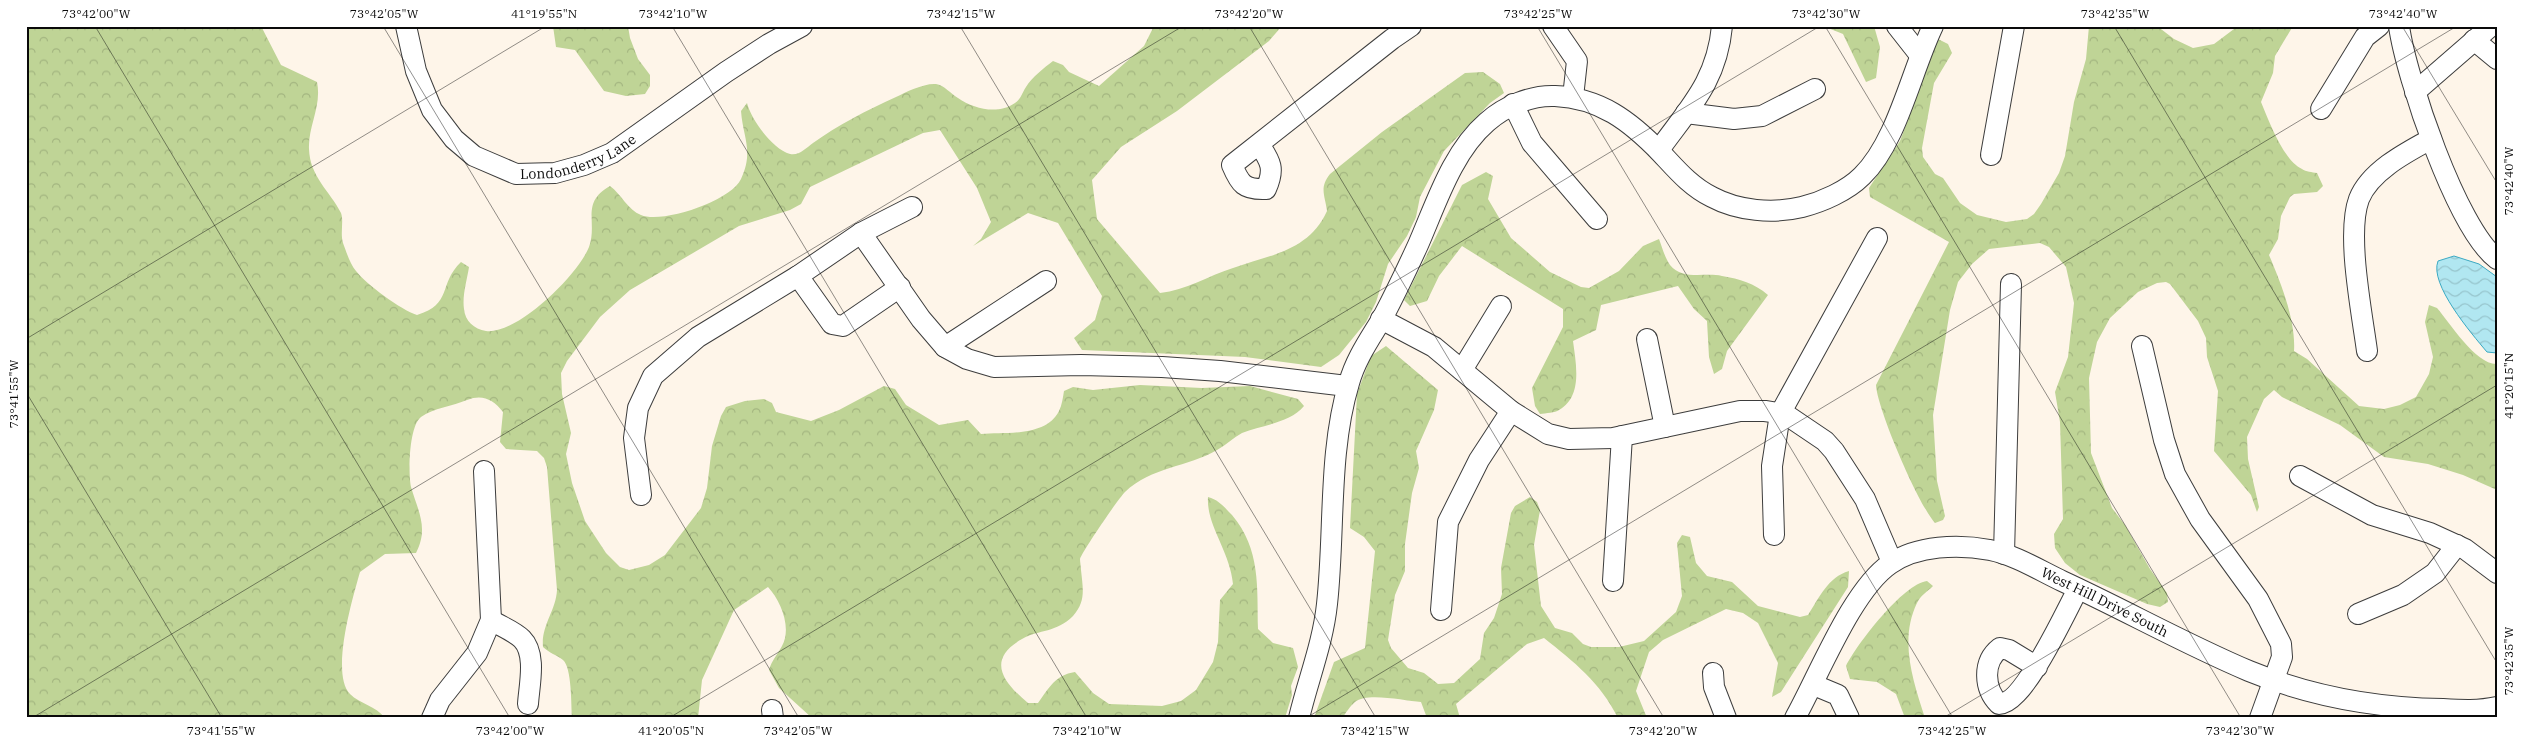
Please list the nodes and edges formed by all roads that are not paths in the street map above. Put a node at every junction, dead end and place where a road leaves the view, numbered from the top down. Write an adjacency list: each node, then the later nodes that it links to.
1 (406, 26): 2 (street, Londonderry Lane)
2 (802, 26)
3 (1411, 26): 22 (street)
4 (1553, 26): 17 (street)
5 (1722, 26): 20 (street)
6 (1897, 26): 13 (street)
7 (1933, 26): 13 (street)
8 (2014, 26): 24 (street)
9 (2379, 26): 19 (street)
10 (2399, 26): 16 (street)
11 (2491, 26): 12 (street)
12 (2474, 40): 14 (street); 16 (street)
13 (1919, 54): 23 (street)
14 (2497, 60)
15 (1815, 89): 20 (street)
16 (2415, 92): 21 (street)
17 (1573, 97): 18 (street); 23 (street)
18 (1513, 104): 26 (street); 35 (street)
19 (2321, 109)
20 (1686, 113): 23 (street)
21 (2432, 139): 29 (street); 39 (street)
22 (1259, 144)
23 (1658, 150)
24 (1991, 155)
25 (912, 207): 27 (street)
26 (1597, 219)
27 (861, 233): 30 (street); 33 (street)
28 (1877, 238): 43 (street)
29 (2497, 258)
30 (798, 276): 33 (street); 48 (street)
31 (1046, 281): 38 (street)
32 (2011, 284): 51 (street)
33 (900, 287): 38 (street)
34 (1501, 306): 40 (street)
35 (1381, 320): 40 (street); 41 (street)
36 (1647, 339): 44 (street)
37 (2142, 346): 61 (street)
38 (945, 347): 41 (street)
39 (2367, 351)
40 (1462, 370): 42 (street)
41 (1348, 386): 66 (street)
42 (1511, 411): 45 (street); 56 (street)
43 (1780, 414): 44 (street); 49 (street); 52 (street)
44 (1665, 427): 45 (street)
45 (1622, 436): 54 (street)
46 (484, 471): 58 (street)
47 (2300, 476): 50 (street)
48 (641, 495)
49 (1774, 535)
50 (2457, 545): 53 (street); 57 (street)
51 (2004, 554): 52 (street, West Hill Drive South); 55 (street, West Hill Drive South)
52 (1892, 562): 62 (street, West Hill Drive South)
53 (2497, 573)
54 (1613, 581)
55 (2078, 588): 59 (street); 61 (street, West Hill Drive South)
56 (1441, 610)
57 (2358, 614)
58 (491, 620): 63 (street); 65 (street)
59 (2037, 666)
60 (1712, 673): 67 (street)
61 (2274, 680): 64 (street, West Hill Drive South); 70 (street)
62 (1814, 685): 68 (street, West Hill Drive South); 69 (street)
63 (528, 704)
64 (2496, 710)
65 (432, 718)
66 (1299, 718)
67 (1726, 718)
68 (1795, 718)
69 (1849, 718)
70 (2260, 718)

